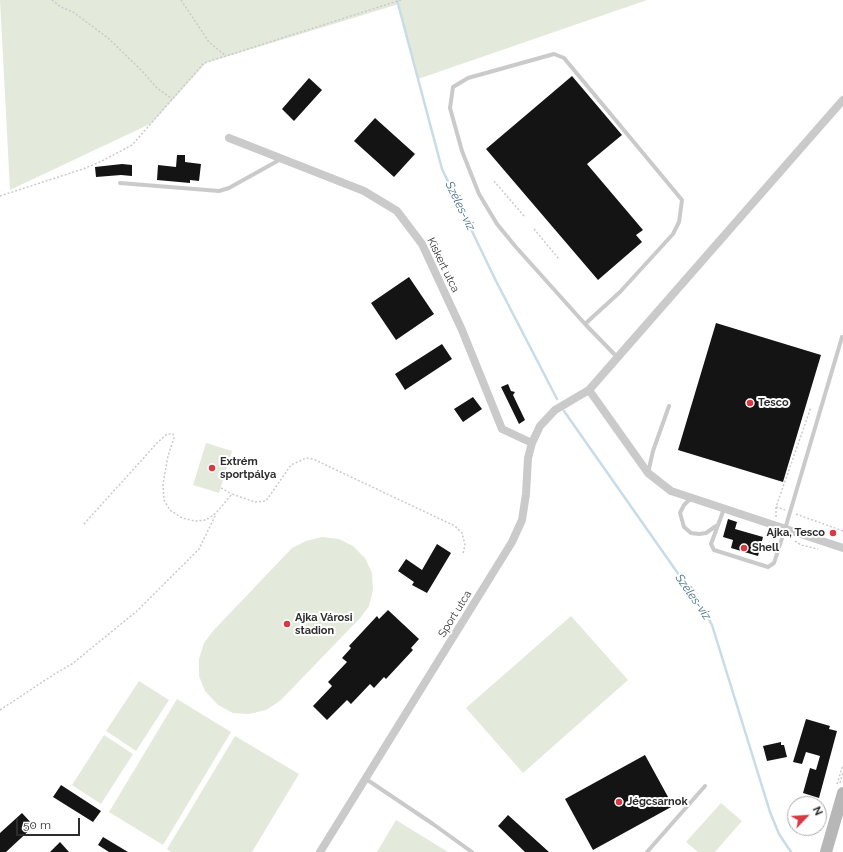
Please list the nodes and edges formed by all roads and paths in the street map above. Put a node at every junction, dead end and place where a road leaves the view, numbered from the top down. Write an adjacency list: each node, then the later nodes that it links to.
1 (52, 0): 5 (path)
2 (181, 0): 4 (path)
3 (401, 0): 4 (path)
4 (226, 56): 5 (path)
5 (172, 99): 11 (path)
6 (843, 100): 17 (street, Sport utca)
7 (228, 138): 8 (street, Kiskert utca)
8 (282, 159): 10 (lane); 21 (street, Kiskert utca)
9 (494, 182): 12 (path)
10 (120, 183)
11 (0, 196)
12 (524, 216)
13 (534, 229): 14 (path)
14 (559, 259)
15 (584, 324): 15 (lane); 17 (lane)
16 (842, 337): 28 (lane)
17 (618, 358): 18 (street, Sport utca)
18 (589, 390): 21 (street, Sport utca); 22 (street)
19 (669, 406): 22 (lane)
20 (811, 407): 26 (path)
21 (532, 443): 38 (street, Sport utca)
22 (648, 473): 25 (street)
23 (220, 488): 24 (path)
24 (232, 494): 29 (path); 36 (path)
25 (694, 498): 27 (street); 31 (lane)
26 (776, 507): 28 (path); 32 (path)
27 (724, 508): 31 (lane); 32 (street)
28 (790, 512): 33 (lane); 34 (path)
29 (216, 513): 30 (path); 37 (path)
30 (84, 524)
31 (718, 524): 33 (lane)
32 (776, 526): 33 (street)
33 (786, 529): 35 (street)
34 (843, 531)
35 (843, 548)
36 (463, 554)
37 (0, 710)
38 (366, 779): 42 (street, Sport utca); 43 (lane)
39 (705, 786): 44 (lane)
40 (843, 793): 41 (main road)
41 (839, 822): 45 (main road)
42 (320, 852)
43 (472, 852)
44 (647, 852)
45 (826, 852)

